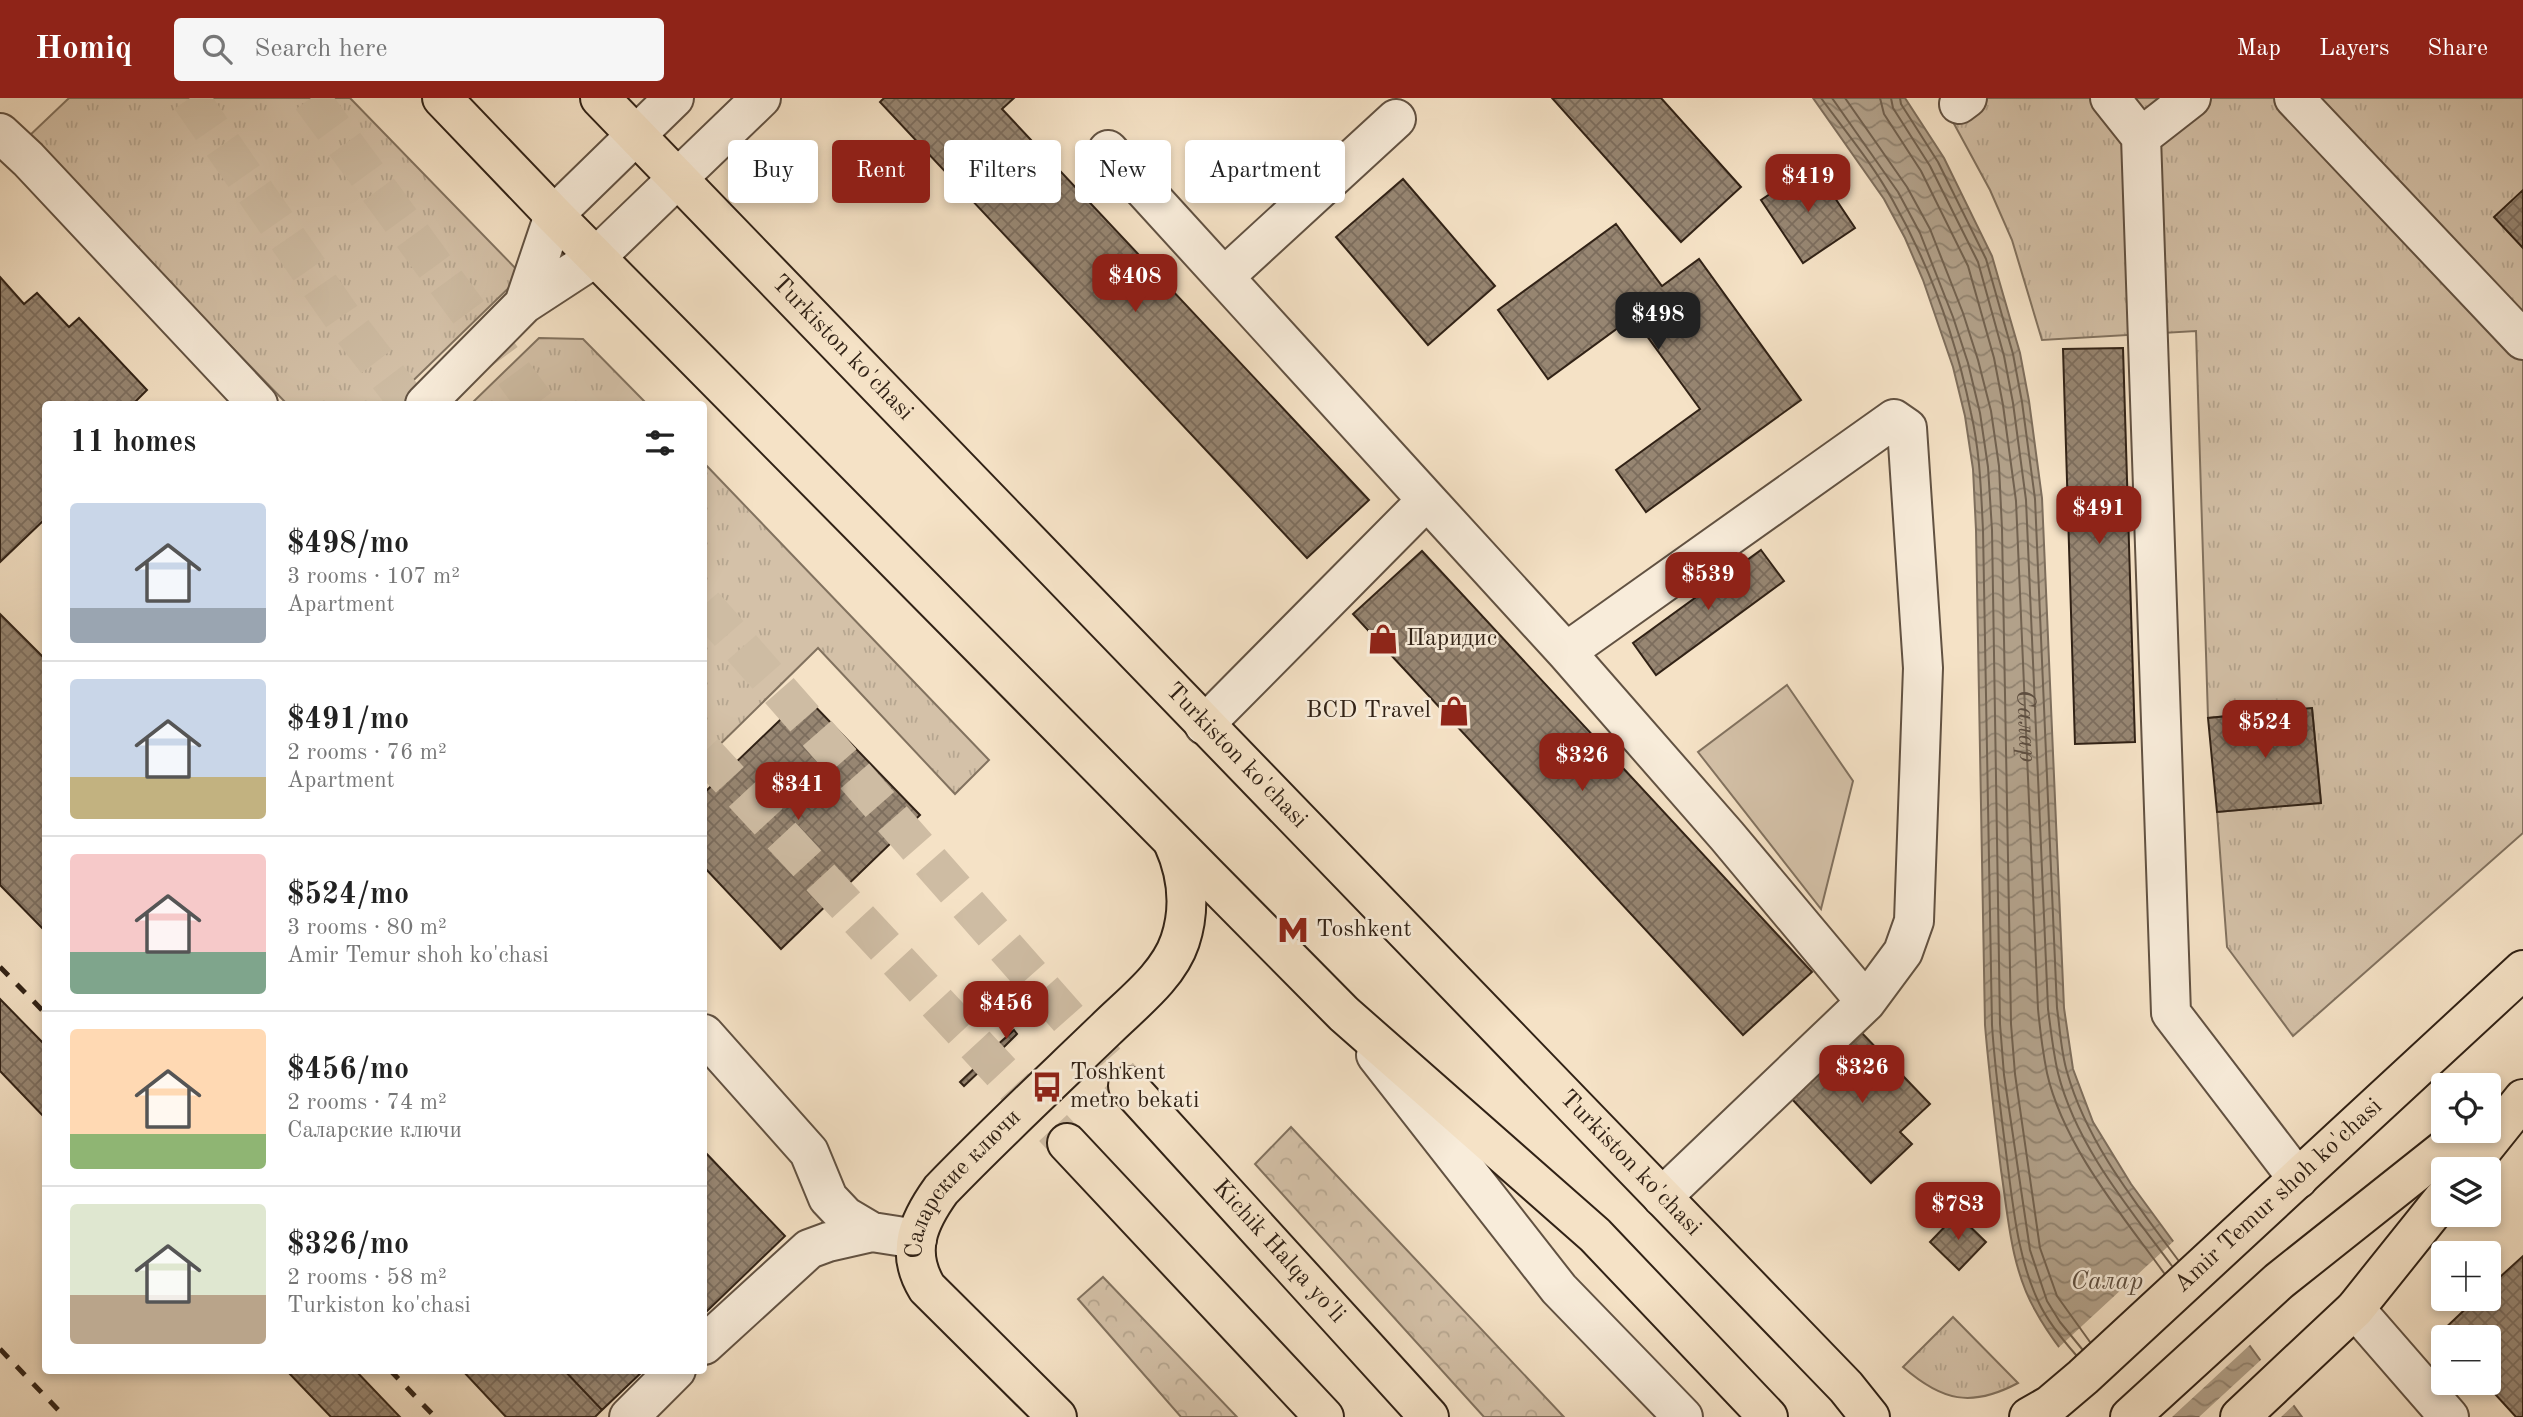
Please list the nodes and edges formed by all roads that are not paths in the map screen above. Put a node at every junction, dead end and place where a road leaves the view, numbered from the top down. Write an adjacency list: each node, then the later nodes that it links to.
1 (442, 98): 14 (main road)
2 (600, 98): 10 (main road, Turkiston ko'chasi)
3 (674, 98): 10 (street)
4 (761, 98): 12 (street)
5 (2110, 98): 11 (street)
6 (2191, 98): 11 (street)
7 (2308, 103): 18 (street)
8 (1396, 119): 16 (street)
9 (0, 133): 19 (street)
10 (636, 135): 12 (main road, Turkiston ko'chasi); 14 (street)
11 (2141, 137): 36 (street)
12 (678, 178): 15 (street); 23 (main road, Turkiston ko'chasi)
13 (1156, 203): 16 (street)
14 (554, 215): 15 (main road); 17 (street)
15 (596, 257): 17 (street); 24 (main road)
16 (1224, 277): 21 (street)
17 (524, 304): 20 (street)
18 (2523, 340)
19 (255, 401)
20 (428, 401)
21 (1427, 500): 22 (street); 23 (street)
22 (1566, 652): 26 (street); 26 (street)
23 (1204, 725): 37 (main road, Turkiston ko'chasi)
24 (1172, 840): 27 (main road); 40 (main road, Саларские ключи)
25 (2523, 970): 36 (main road, Amir Temur shoh ko'chasi)
26 (1866, 1002): 37 (street)
27 (1344, 1014): 50 (street); 51 (main road)
28 (707, 1037): 39 (street)
29 (1128, 1086): 49 (main road, Kichik Halqa yo'li)
30 (2523, 1088): 32 (main road)
31 (2523, 1099): 35 (main road)
32 (2501, 1105)
33 (1067, 1143): 48 (main road)
34 (2453, 1143): 54 (main road)
35 (2477, 1157)
36 (2298, 1179): 45 (main road, Amir Temur shoh ko'chasi)
37 (1662, 1198): 44 (main road, Turkiston ko'chasi)
38 (2431, 1214): 41 (main road)
39 (872, 1232): 40 (street); 42 (street)
40 (917, 1239): 47 (main road, Саларские ключи)
41 (2355, 1309): 55 (main road); 56 (street)
42 (707, 1342)
43 (672, 1374): 46 (street)
44 (1846, 1387): 52 (main road, Turkiston ko'chasi); 53 (main road)
45 (2043, 1408)
46 (629, 1417)
47 (1057, 1417)
48 (1324, 1417)
49 (1429, 1417)
50 (1683, 1417)
51 (1769, 1417)
52 (1870, 1417)
53 (1900, 1417)
54 (2130, 1417)
55 (2240, 1417)
56 (2449, 1417)

